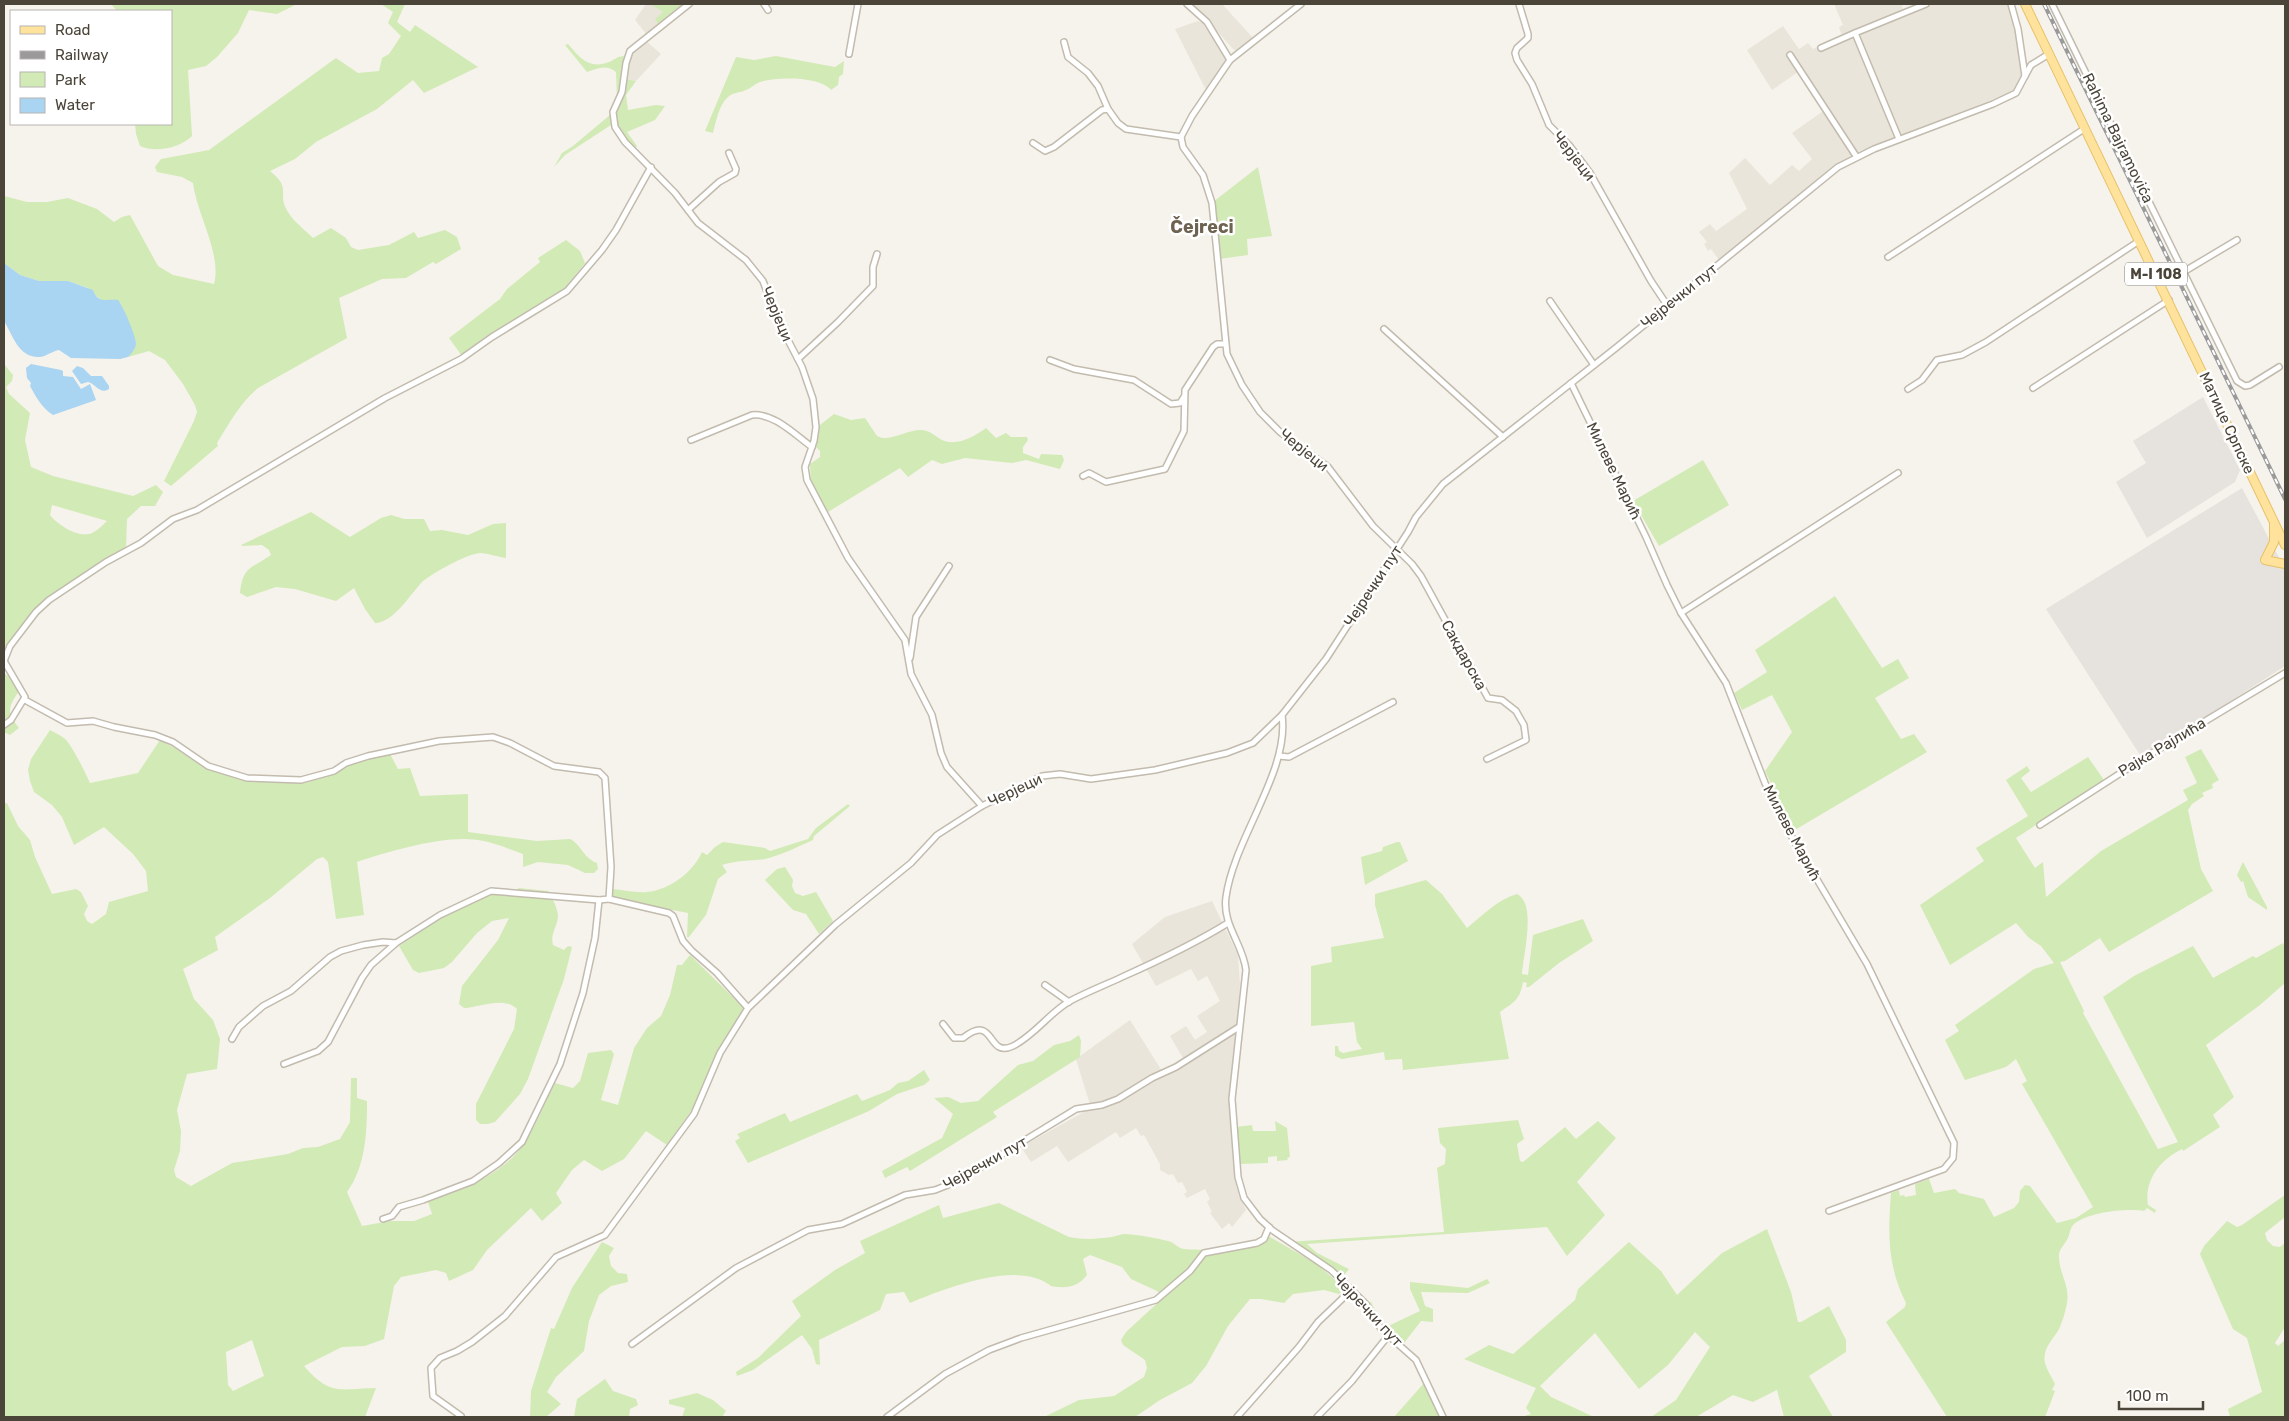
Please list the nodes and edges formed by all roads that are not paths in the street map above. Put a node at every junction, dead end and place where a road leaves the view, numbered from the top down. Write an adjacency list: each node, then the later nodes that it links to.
1 (689, 4): 27 (street, Черјеци)
2 (764, 4): 11 (street)
3 (858, 4): 15 (street)
4 (1187, 4): 18 (street)
5 (1301, 4): 18 (street)
6 (1519, 4): 36 (street, Черјеци)
7 (1926, 4): 12 (street)
8 (2011, 4): 19 (street)
9 (2026, 4): 16 (main road, Матице Српске / M-I 108)
10 (2052, 4): 33 (street, Rahima Bajramovića)
11 (768, 10)
12 (1855, 33): 14 (street); 23 (street)
13 (1064, 42): 20 (street)
14 (1822, 48)
15 (849, 54)
16 (2049, 54): 19 (street, Чејречки пут); 21 (main road, Матице Српске / M-I 108)
17 (1790, 55): 26 (street)
18 (1230, 60): 22 (street)
19 (2025, 76): 23 (street, Чејречки пут)
20 (1108, 109): 22 (street); 24 (street)
21 (2084, 129): 29 (main road, Матице Српске / M-I 108); 32 (street)
22 (1181, 137): 38 (street, Черјеци)
23 (1898, 139): 26 (street, Чејречки пут)
24 (1034, 143)
25 (729, 153): 28 (street)
26 (1856, 156): 36 (street, Чејречки пут)
27 (651, 167): 28 (street, Черјеци); 58 (street)
28 (688, 210): 39 (street, Черјеци)
29 (2139, 240): 34 (main road, Матице Српске / M-I 108); 45 (street)
30 (2237, 240): 33 (street)
31 (878, 254): 39 (street)
32 (1888, 256)
33 (2185, 271): 42 (street, Rahima Bajramovića)
34 (2169, 300): 44 (street); 52 (main road, Матице Српске / M-I 108)
35 (1550, 301): 41 (street)
36 (1668, 305): 41 (street, Чејречки пут)
37 (1384, 329): 47 (street)
38 (1225, 344): 46 (street); 54 (street, Черјеци)
39 (798, 359): 49 (street, Черјеци)
40 (1050, 360): 46 (street)
41 (1594, 365): 43 (street, Чејречки пут)
42 (2279, 367)
43 (1570, 383): 47 (street, Чејречки пут); 57 (street, Милеве Мaрић)
44 (2033, 388)
45 (1908, 389)
46 (1184, 396): 51 (street)
47 (1502, 436): 54 (street, Чејречки пут)
48 (692, 440): 49 (street)
49 (812, 447): 59 (street, Черјеци)
50 (1898, 473): 57 (street)
51 (1083, 476)
52 (2274, 522): 53 (main road, Матице Српске / M-I 108); 55 (main road)
53 (2285, 545)
54 (1396, 550): 65 (street, Чејречки пут); 68 (street, Сакдарска)
55 (2285, 564)
56 (949, 566): 59 (street, Черјеци)
57 (1682, 613): 82 (street, Милеве Мaрић)
58 (4, 661): 62 (street)
59 (909, 666): 69 (street, Черјеци)
60 (4, 670): 62 (street)
61 (2285, 673): 70 (street, Рајка Рајлића)
62 (11, 674): 63 (street)
63 (25, 700): 66 (street); 71 (street)
64 (1394, 702): 67 (street)
65 (1282, 715): 67 (street, Чејречки пут); 69 (street, Черјеци)
66 (4, 725)
67 (1279, 756): 73 (street, Чејречки пут)
68 (1487, 759)
69 (982, 806): 77 (street)
70 (2040, 825)
71 (609, 899): 72 (street); 77 (street)
72 (599, 900): 74 (street); 83 (street)
73 (1228, 923): 76 (street); 79 (street, Чејречки пут)
74 (396, 943): 80 (street); 81 (street)
75 (1045, 984): 76 (street)
76 (1069, 1002): 78 (street)
77 (748, 1008): 88 (street)
78 (942, 1024)
79 (1239, 1027): 84 (street, Чејречки пут); 87 (street, Чејречки пут)
80 (232, 1039)
81 (284, 1064)
82 (1829, 1211)
83 (383, 1219)
84 (1269, 1227): 85 (street, Чејречки пут); 89 (street)
85 (1349, 1288): 86 (street, Чејречки пут); 90 (street)
86 (1388, 1336): 91 (street); 92 (street, Чејречки пут)
87 (632, 1344)
88 (461, 1416)
89 (887, 1417)
90 (1237, 1417)
91 (1317, 1417)
92 (1442, 1417)

